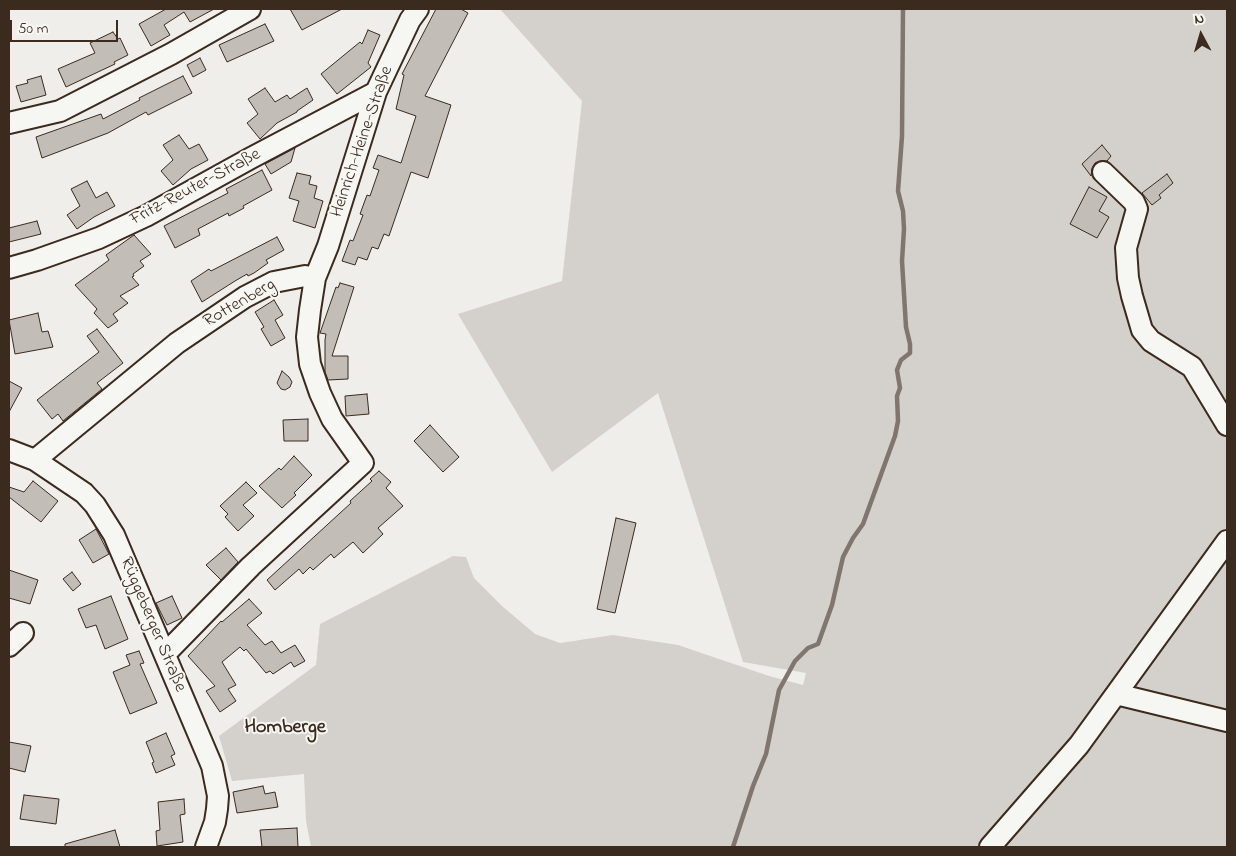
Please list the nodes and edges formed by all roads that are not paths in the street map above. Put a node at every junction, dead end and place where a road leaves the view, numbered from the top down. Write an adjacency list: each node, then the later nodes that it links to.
1 (250, 9): 4 (street)
2 (418, 9): 3 (street, Heinrich-Heine-Straße)
3 (376, 92): 6 (street, Fritz-Reuter-Straße); 7 (street, Heinrich-Heine-Straße)
4 (9, 123)
5 (1103, 172): 8 (street)
6 (9, 268)
7 (315, 278): 10 (street, Rottenberg); 12 (street)
8 (1227, 425)
9 (9, 450): 10 (street, Rüggeberger Straße)
10 (35, 460): 12 (street, Rüggeberger Straße)
11 (1227, 541): 13 (street)
12 (165, 654): 15 (street, Rüggeberger Straße)
13 (1116, 694): 14 (street); 16 (street)
14 (1227, 720)
15 (206, 847)
16 (990, 847)

